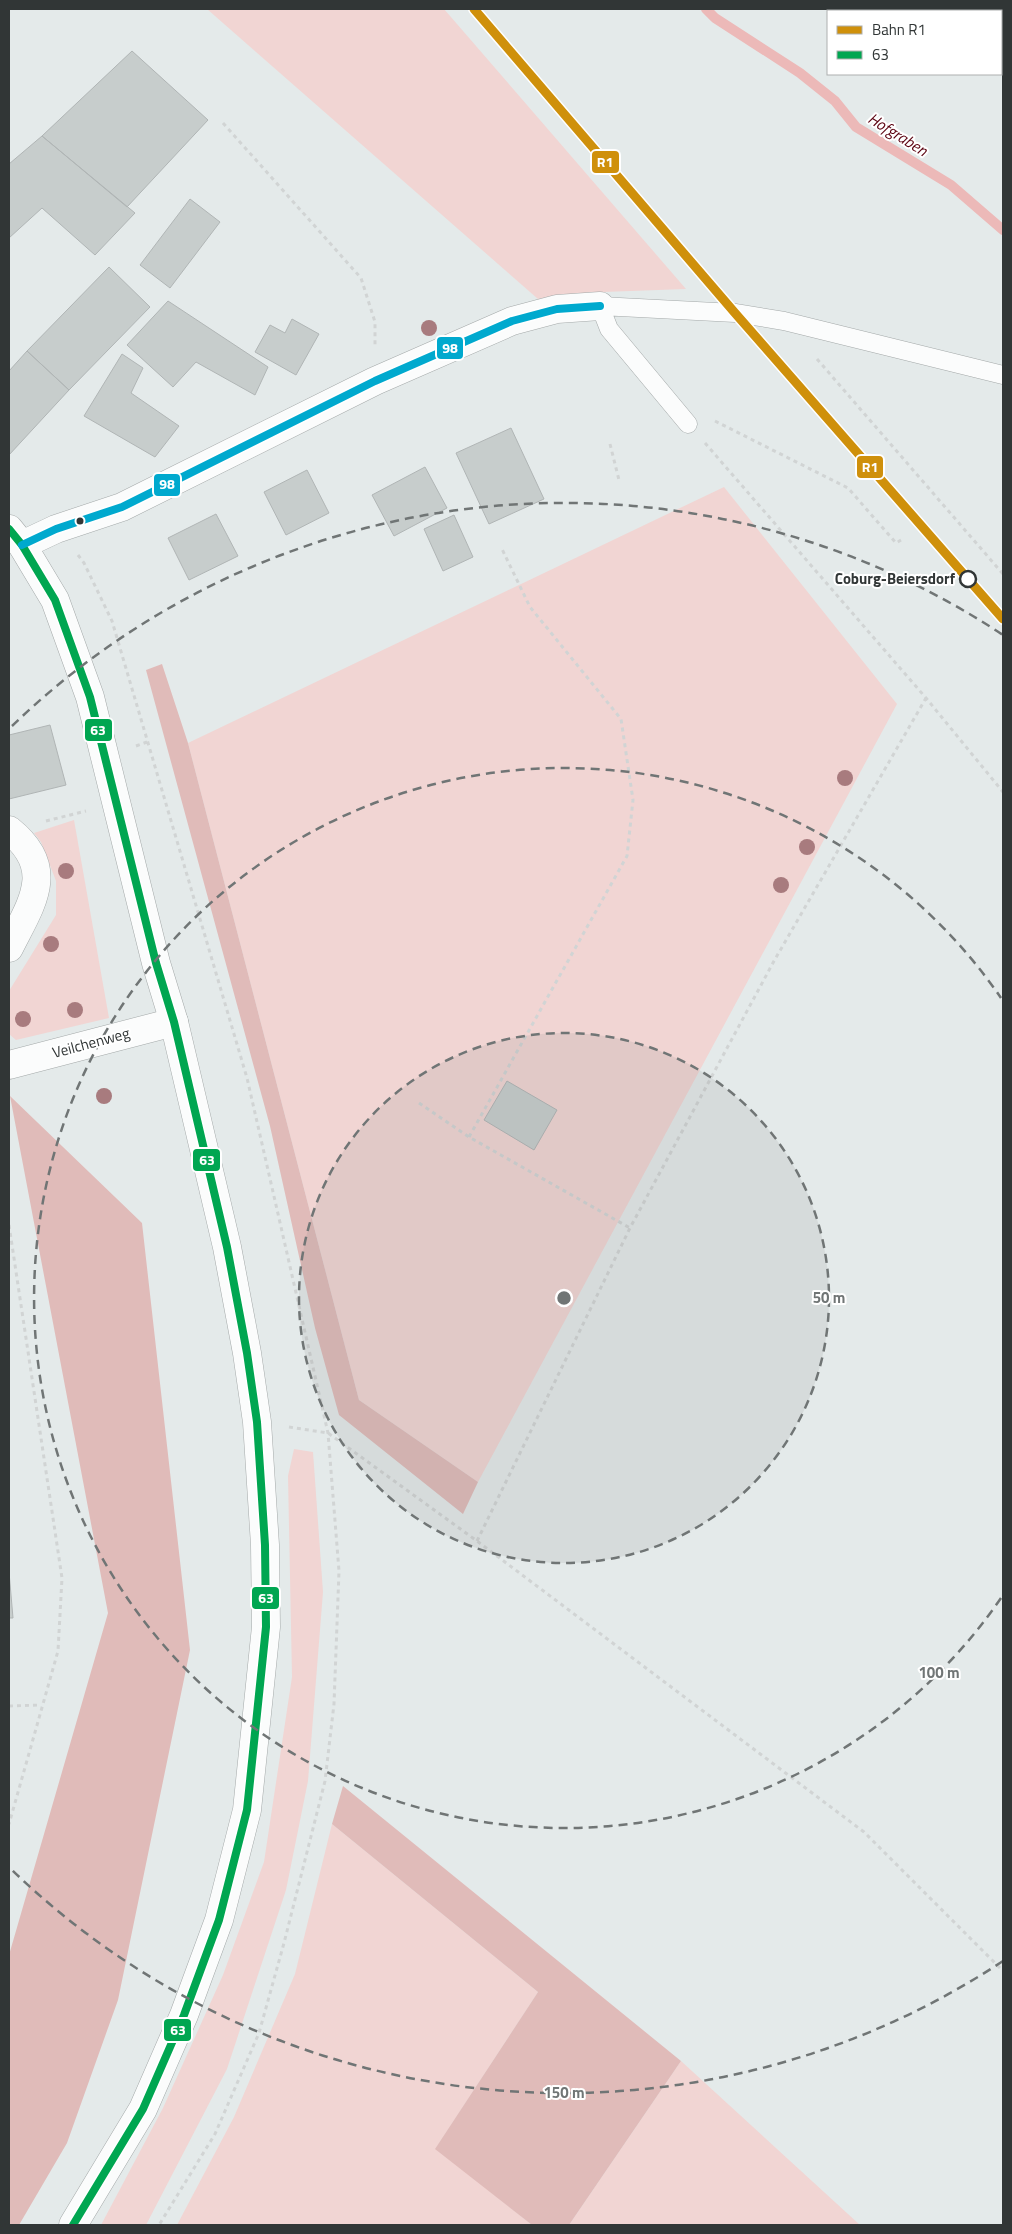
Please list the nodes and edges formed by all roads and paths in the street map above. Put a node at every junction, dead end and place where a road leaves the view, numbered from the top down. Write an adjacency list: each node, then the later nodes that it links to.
1 (222, 123): 5 (path)
2 (600, 306): 4 (lane); 5 (street); 6 (lane)
3 (816, 358): 13 (path)
4 (1003, 375)
5 (375, 381): 9 (street)
6 (688, 424): 11 (path); 14 (path)
7 (610, 444): 8 (path)
8 (619, 480)
9 (56, 529): 10 (street); 26 (path)
10 (15, 537): 19 (street)
11 (902, 540)
12 (501, 547): 22 (path)
13 (1003, 574)
14 (926, 698): 15 (path); 24 (path)
15 (1003, 792)
16 (85, 801): 17 (path)
17 (9, 830): 18 (street)
18 (9, 948)
19 (174, 1022): 20 (street, Veilchenweg); 25 (street)
20 (9, 1065)
21 (419, 1103): 22 (path)
22 (469, 1137): 24 (path)
23 (9, 1226): 28 (path)
24 (630, 1228): 27 (path)
25 (257, 1422): 26 (path); 32 (street)
26 (328, 1433): 27 (path); 33 (path)
27 (476, 1540): 31 (path)
28 (41, 1705): 29 (path); 30 (path)
29 (9, 1706)
30 (9, 1824)
31 (1003, 1971)
32 (73, 2225)
33 (159, 2225)

